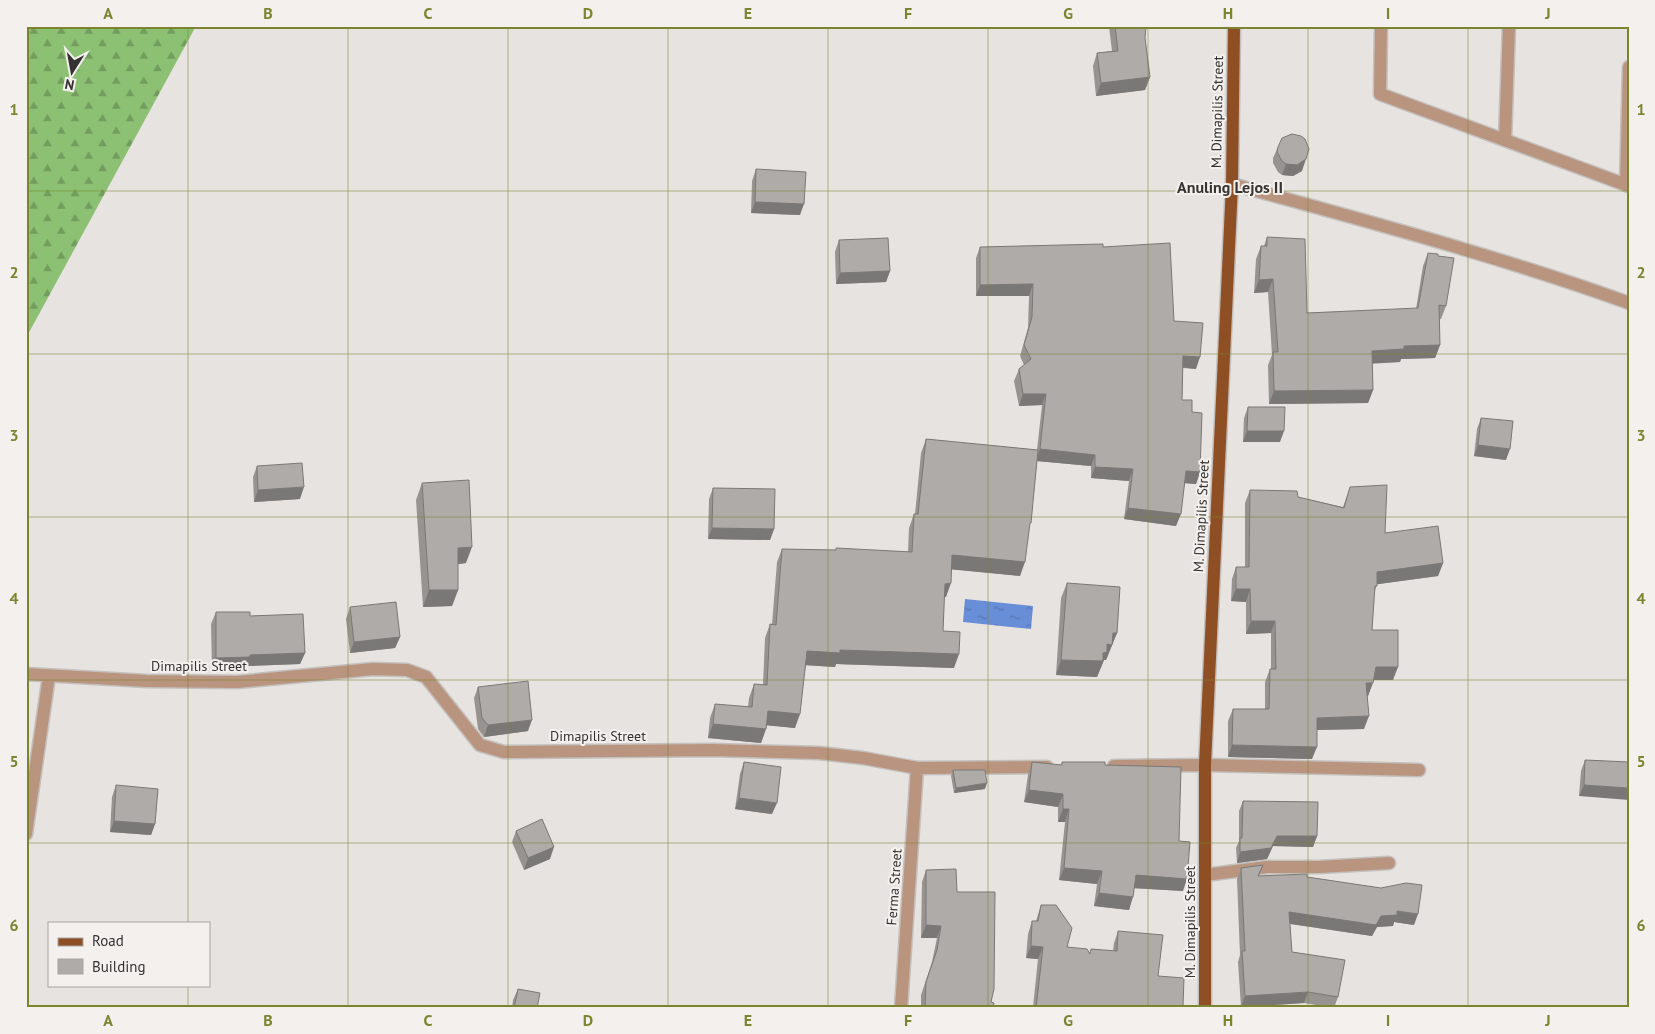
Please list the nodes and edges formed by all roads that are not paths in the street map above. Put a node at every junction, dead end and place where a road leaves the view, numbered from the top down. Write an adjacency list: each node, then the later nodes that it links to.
1 (1234, 26): 6 (main road, M. Dimapilis Street)
2 (1381, 26): 5 (street)
3 (1509, 26): 5 (street)
4 (1629, 67): 7 (street)
5 (1505, 140): 7 (street)
6 (1232, 184): 8 (street); 11 (main road, M. Dimapilis Street)
7 (1628, 186)
8 (1629, 303)
9 (26, 674): 10 (street, Dimapilis Street)
10 (48, 676): 14 (street, Dimapilis Street); 16 (street)
11 (1205, 765): 13 (street); 15 (street); 18 (main road, M. Dimapilis Street)
12 (1056, 766): 14 (street, Dimapilis Street)
13 (1106, 766)
14 (917, 768): 19 (street, Ferma Street)
15 (1419, 770)
16 (26, 834)
17 (1389, 863): 18 (street)
18 (1205, 875): 20 (main road, M. Dimapilis Street)
19 (901, 1008)
20 (1205, 1008)

